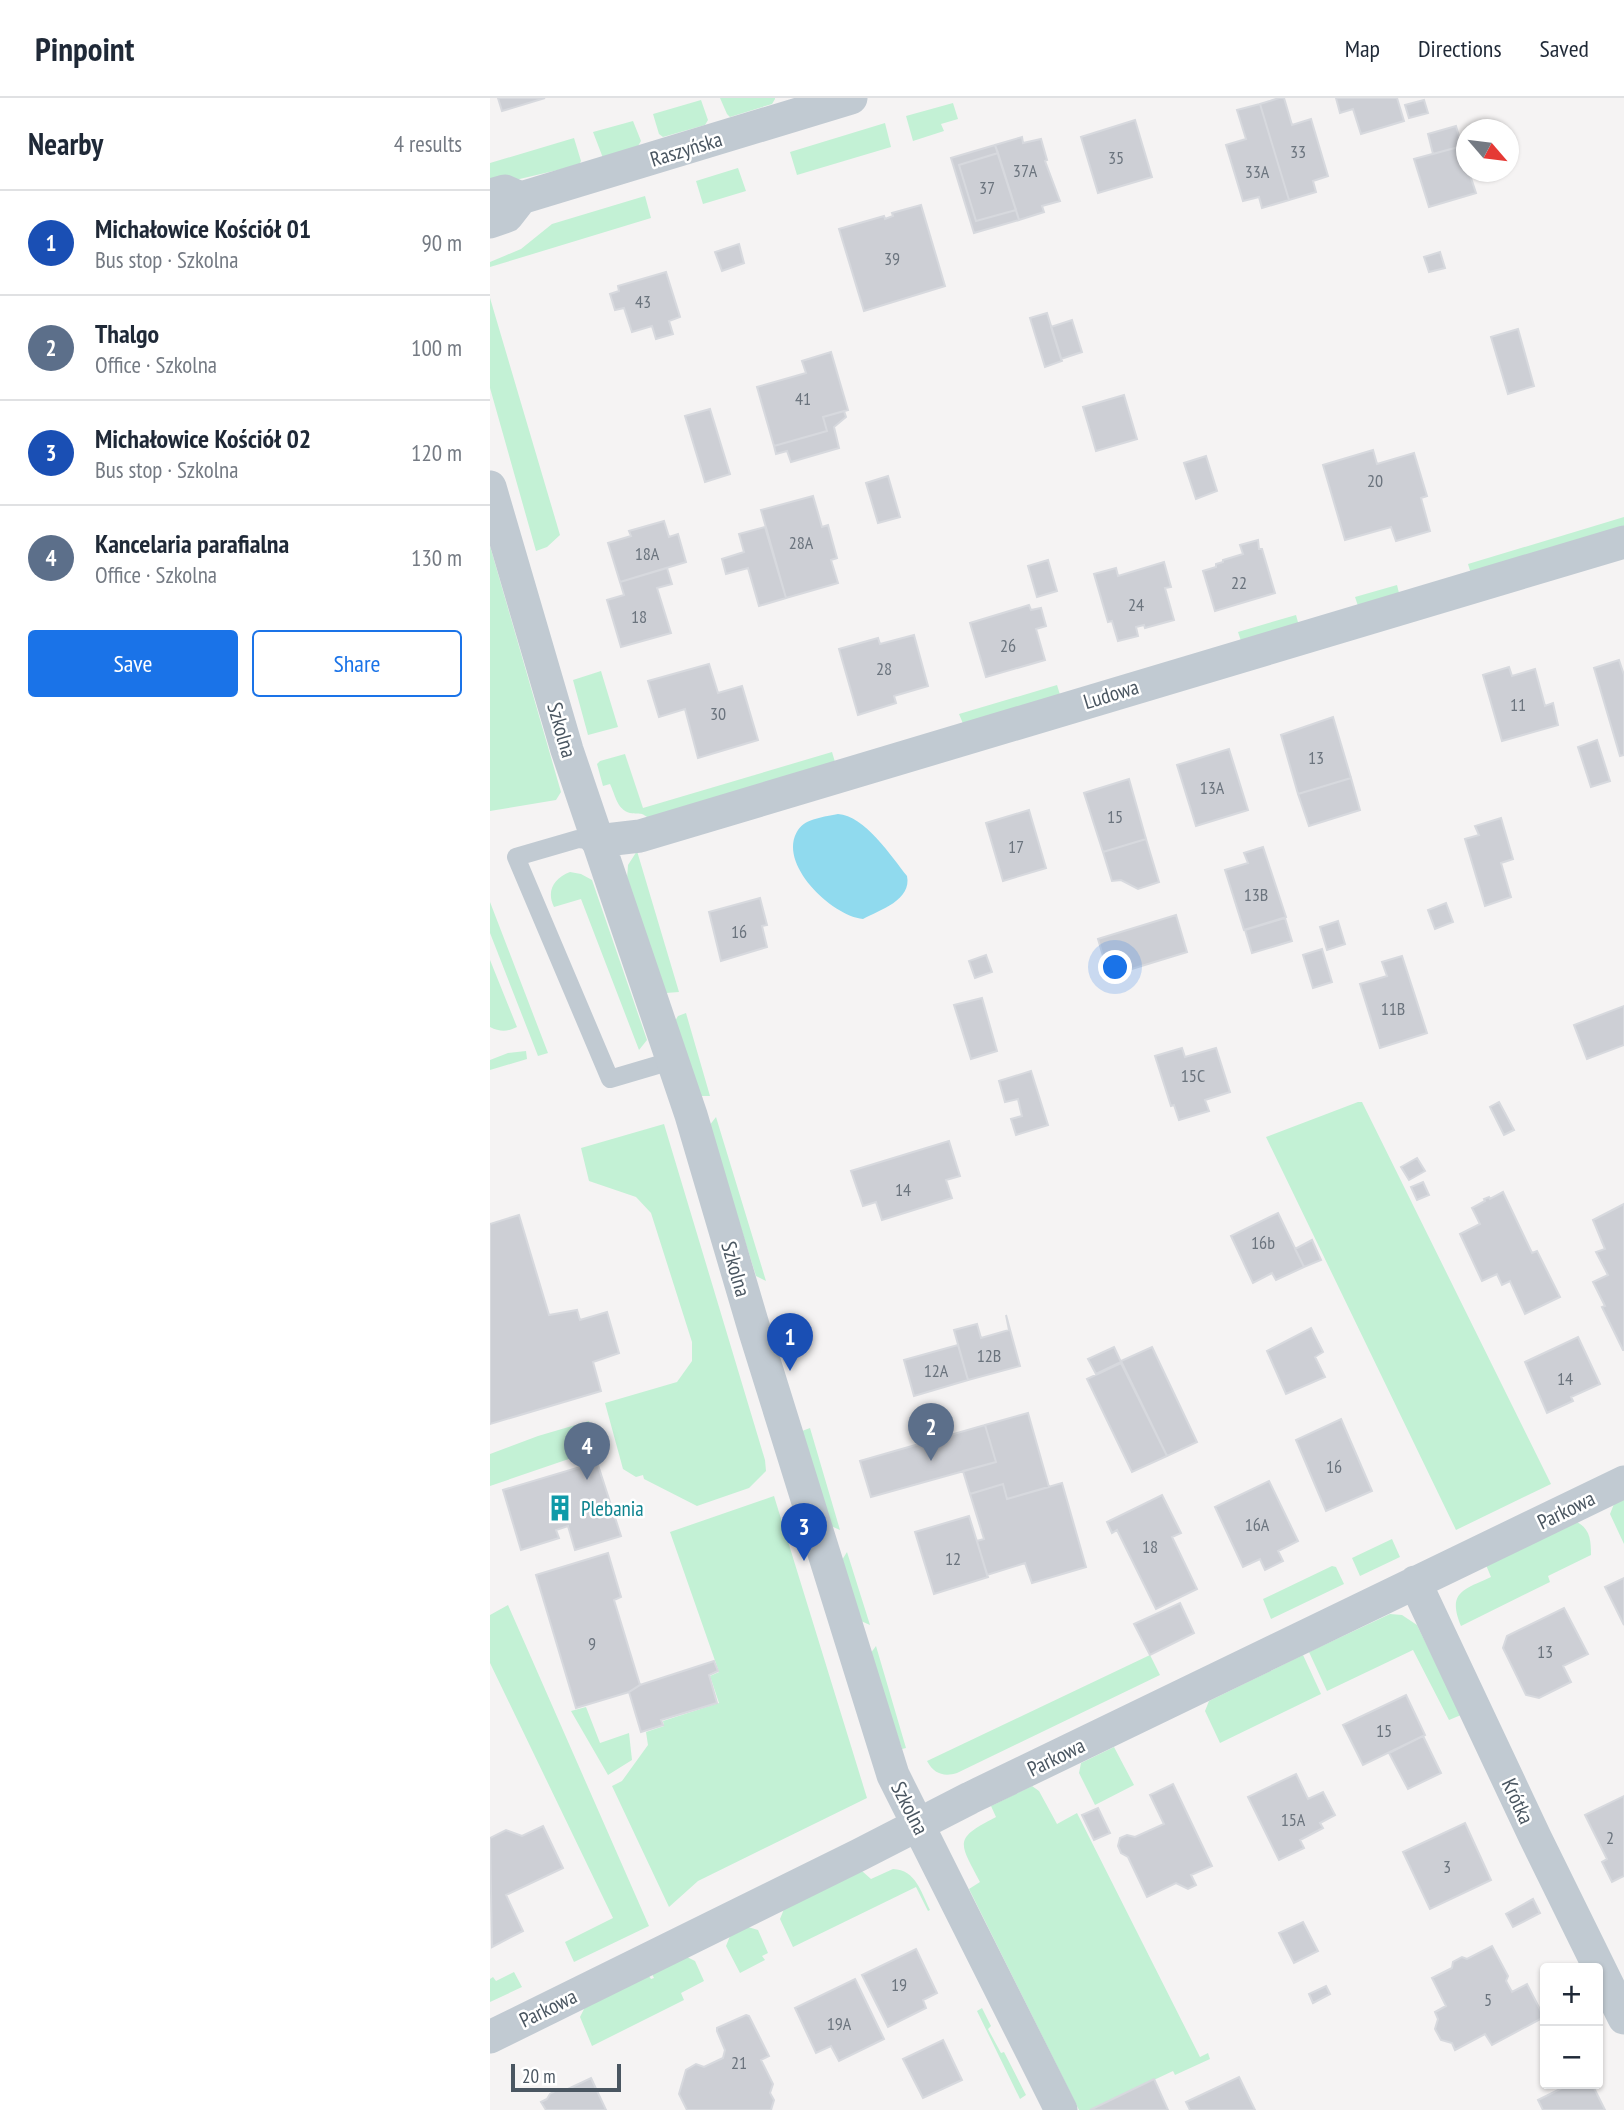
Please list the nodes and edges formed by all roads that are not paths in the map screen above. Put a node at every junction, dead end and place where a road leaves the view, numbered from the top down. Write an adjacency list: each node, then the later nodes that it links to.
1 (851, 98): 2 (street, Raszyńska)
2 (505, 196): 3 (street, Raszyńska)
3 (490, 222)
4 (490, 487): 6 (street, Szkolna)
5 (1624, 542): 6 (street, Ludowa)
6 (597, 841): 7 (street, Szkolna); 7 (lane)
7 (671, 1061): 10 (street, Szkolna)
8 (1624, 1482): 9 (street, Parkowa)
9 (1415, 1583): 10 (street, Parkowa); 11 (street, Krótka)
10 (919, 1825): 12 (street, Parkowa); 13 (street, Szkolna)
11 (1624, 2018)
12 (490, 2037)
13 (1061, 2110)

